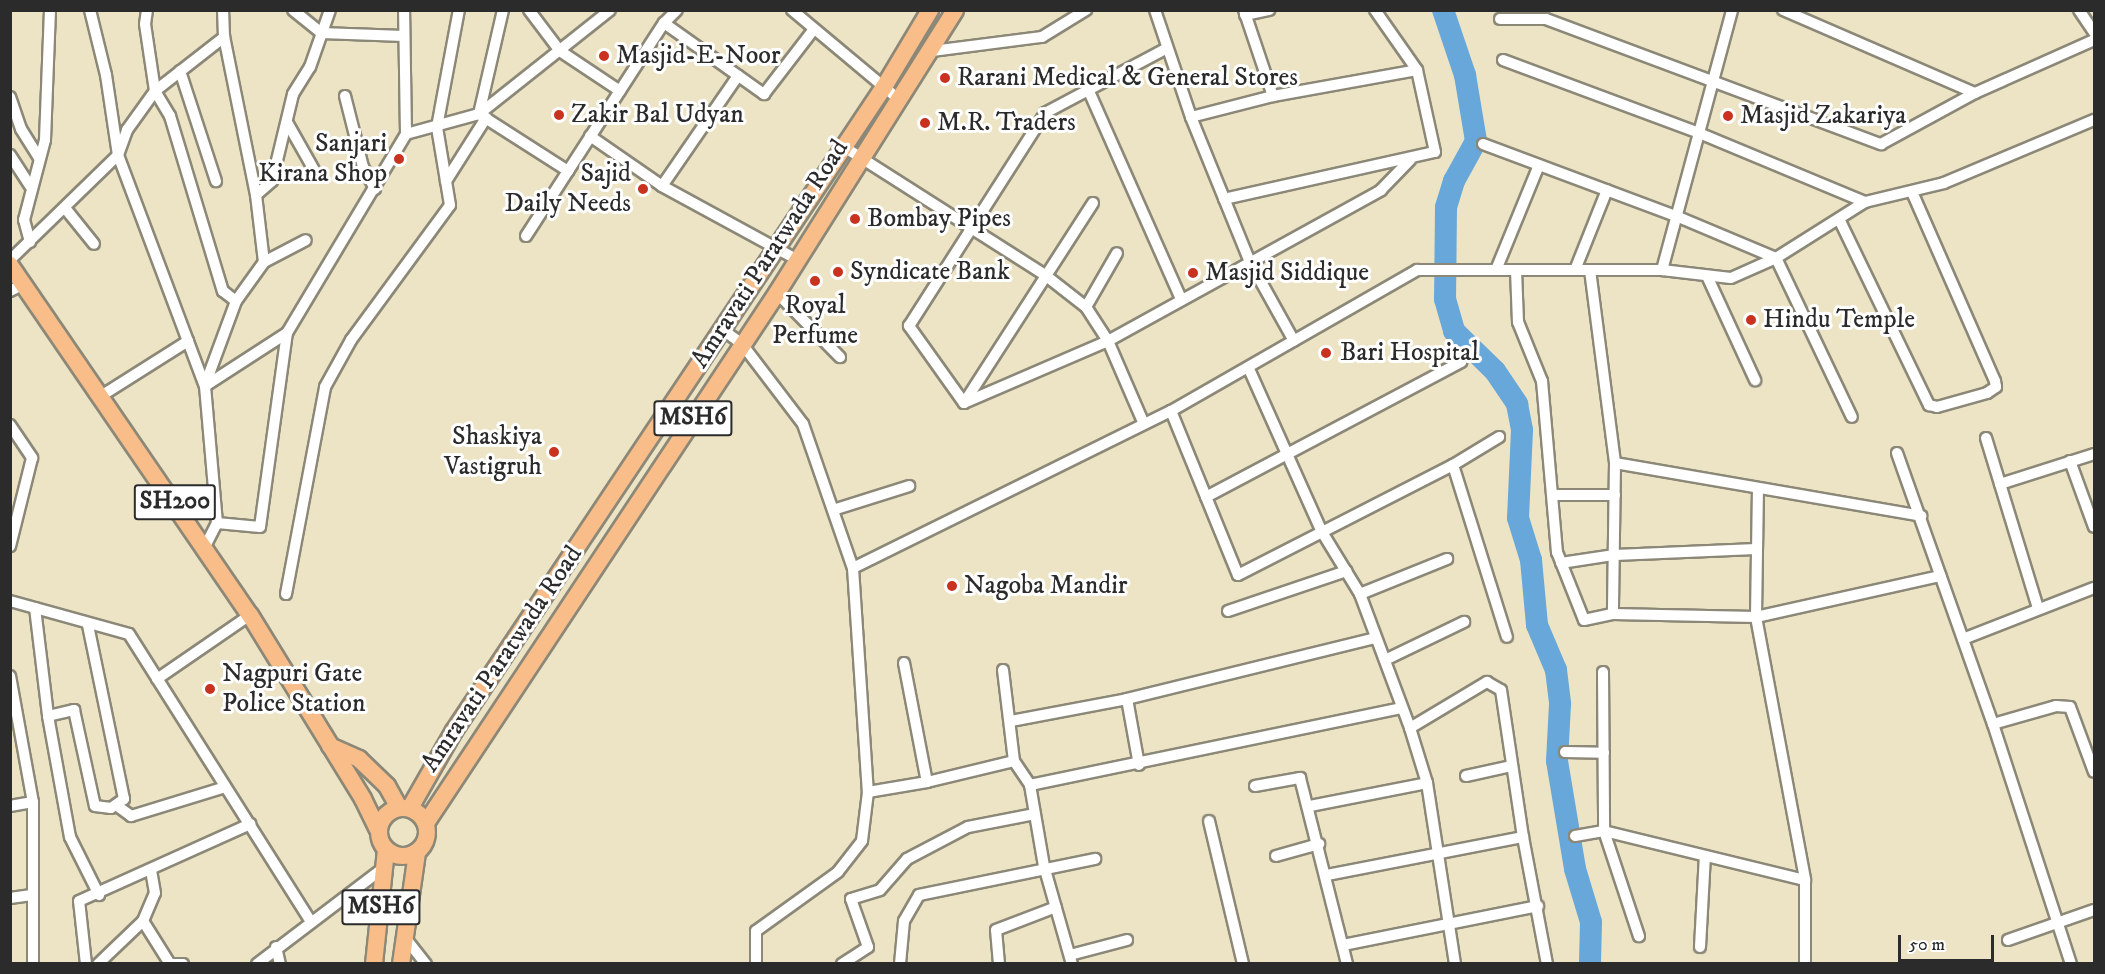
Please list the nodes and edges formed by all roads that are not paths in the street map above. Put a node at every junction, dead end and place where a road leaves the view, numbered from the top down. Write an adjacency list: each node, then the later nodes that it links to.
1 (50, 10): 67 (street)
2 (90, 10): 66 (street)
3 (140, 10): 31 (street)
4 (147, 10): 31 (street)
5 (293, 10): 34 (street)
6 (330, 10): 34 (street)
7 (404, 10): 36 (street)
8 (459, 10): 59 (street)
9 (503, 10): 55 (street)
10 (529, 10): 39 (street)
11 (610, 10): 39 (street)
12 (677, 10): 30 (street)
13 (792, 10): 32 (street)
14 (930, 10): 46 (main road, Amravati Paratwada Road / MSH6)
15 (955, 10): 40 (main road, Amravati Paratwada Road / MSH6)
16 (1086, 10): 27 (street)
17 (1155, 10): 38 (street)
18 (1269, 10): 26 (street)
19 (1375, 10): 42 (street)
20 (1516, 10): 28 (street)
21 (1732, 10): 45 (street)
22 (1783, 10): 29 (street)
23 (1820, 10): 29 (street)
24 (2079, 10): 33 (street)
25 (224, 12): 35 (street)
26 (1245, 13): 52 (street)
27 (1074, 15): 40 (street)
28 (1497, 15): 45 (street)
29 (1815, 21): 50 (street)
30 (663, 23): 44 (street); 49 (street)
31 (145, 24): 48 (street)
32 (814, 29): 44 (street); 46 (street)
33 (2094, 32)
34 (321, 33): 36 (street); 58 (street)
35 (224, 36): 43 (street); 80 (street)
36 (404, 36): 61 (street)
37 (2094, 40): 50 (street)
38 (1167, 48): 47 (street); 56 (street)
39 (560, 51): 49 (street); 55 (street)
40 (932, 51): 54 (main road, Amravati Paratwada Road / MSH6)
41 (1503, 60): 60 (street)
42 (1417, 70): 52 (street); 69 (street)
43 (180, 71): 48 (street); 73 (street)
44 (738, 76): 76 (street)
45 (1713, 81): 50 (street); 60 (street)
46 (884, 87): 54 (street); 64 (main road, Amravati Paratwada Road / MSH6)
47 (1088, 89): 87 (street); 109 (street)
48 (155, 91): 66 (street); 110 (street)
49 (620, 91): 62 (street)
50 (1975, 93)
51 (345, 96): 77 (street)
52 (1273, 96): 56 (street)
53 (10, 97): 67 (street)
54 (901, 101): 68 (main road, Amravati Paratwada Road / MSH6)
55 (482, 116): 59 (street); 72 (street); 74 (street)
56 (1191, 117): 81 (street)
57 (2094, 120): 79 (street)
58 (288, 124): 71 (street); 80 (street)
59 (437, 127): 61 (street); 74 (street)
60 (1699, 133): 82 (street); 85 (street)
61 (406, 134): 77 (street)
62 (590, 136): 72 (street); 76 (street)
63 (1483, 144): 70 (street)
64 (844, 147): 68 (street); 92 (main road, Amravati Paratwada Road / MSH6)
65 (10, 155): 75 (street)
66 (118, 155): 84 (street); 114 (street)
67 (39, 158): 75 (street)
68 (862, 159): 87 (street); 96 (main road, Amravati Paratwada Road / MSH6)
69 (1410, 160): 81 (street); 98 (street)
70 (1539, 165): 78 (street); 100 (street)
71 (314, 170)
72 (568, 171): 88 (street)
73 (216, 181)
74 (446, 181): 158 (street)
75 (30, 186): 90 (street)
76 (662, 186): 92 (street)
77 (375, 189): 113 (street)
78 (1607, 190): 85 (street); 102 (street)
79 (1912, 192): 82 (street); 86 (street)
80 (256, 195): 97 (street)
81 (1224, 199): 98 (street)
82 (1865, 202): 86 (street)
83 (1093, 203): 105 (street)
84 (65, 208): 90 (street); 91 (street)
85 (1676, 216): 94 (street); 104 (street)
86 (1839, 219): 94 (street)
87 (971, 228): 105 (street); 124 (street)
88 (526, 236)
89 (306, 240): 97 (street)
90 (30, 242): 95 (street)
91 (94, 244)
92 (776, 249): 96 (street); 112 (main road, Amravati Paratwada Road / MSH6)
93 (1117, 254): 111 (street)
94 (1776, 258): 106 (street); 126 (street)
95 (10, 260)
96 (798, 260): 108 (main road, Amravati Paratwada Road / MSH6)
97 (264, 262): 110 (street)
98 (1250, 262): 109 (street); 116 (street)
99 (10, 265): 107 (main road, SH200)
100 (1496, 270): 101 (street); 116 (street)
101 (1516, 270): 102 (street); 140 (street)
102 (1575, 270): 103 (street)
103 (1590, 270): 104 (street); 135 (street)
104 (1662, 270): 106 (street)
105 (1045, 275): 111 (street); 124 (street)
106 (1707, 276): 121 (street)
107 (17, 287): 123 (main road, SH200)
108 (777, 292): 117 (main road, Amravati Paratwada Road / MSH6); 118 (street)
109 (1181, 299): 115 (street)
110 (236, 301): 122 (street)
111 (1086, 307): 115 (street)
112 (723, 330): 117 (street); 202 (main road, Amravati Paratwada Road / MSH6)
113 (287, 333): 122 (street); 145 (street)
114 (188, 341): 122 (street); 123 (street)
115 (1108, 341): 124 (street); 127 (street)
116 (1294, 341): 120 (street)
117 (742, 344): 143 (street); 205 (main road, Amravati Paratwada Road / MSH6)
118 (840, 357)
119 (1461, 363): 132 (street)
120 (1249, 369): 125 (street); 132 (street)
121 (1755, 380)
122 (205, 386): 145 (street)
123 (101, 396): 149 (main road, SH200)
124 (964, 403)
125 (1171, 411): 127 (street); 142 (street)
126 (1852, 417)
127 (1144, 423): 154 (street)
128 (10, 425): 148 (street)
129 (1499, 437): 136 (street)
130 (1986, 438): 137 (street)
131 (1897, 453): 144 (street)
132 (1286, 454): 142 (street); 147 (street)
133 (2094, 454): 134 (street)
134 (2070, 461): 137 (street); 146 (street)
135 (1615, 463): 139 (street); 141 (street)
136 (1453, 465): 147 (street); 169 (street)
137 (2000, 484): 162 (street)
138 (909, 486): 143 (street)
139 (1758, 488): 144 (street); 150 (street)
140 (1554, 495): 141 (street); 153 (street)
141 (1615, 495): 151 (street)
142 (1206, 497): 147 (street)
143 (833, 510): 154 (street)
144 (1921, 516): 156 (street)
145 (217, 523): 149 (street)
146 (2094, 527)
147 (1322, 531): 155 (street)
148 (11, 545)
149 (205, 547): 165 (main road, SH200)
150 (1757, 549): 151 (street); 166 (street)
151 (1614, 555): 153 (street); 164 (street)
152 (1447, 559): 159 (street)
153 (1561, 563): 164 (street)
154 (853, 568): 197 (street)
155 (1346, 571): 159 (street); 163 (street)
156 (1940, 576): 166 (street); 171 (street)
157 (2094, 588): 162 (street)
158 (286, 594)
159 (1360, 594): 170 (street)
160 (10, 601): 161 (street)
161 (35, 608): 168 (street); 180 (street)
162 (2038, 608): 171 (street)
163 (1228, 611)
164 (1613, 614): 166 (street)
165 (250, 615): 177 (street); 184 (main road, SH200)
166 (1756, 617): 221 (street)
167 (1464, 622): 172 (street)
168 (88, 625): 177 (street); 199 (street)
169 (1507, 637)
170 (1376, 638): 172 (street); 178 (street)
171 (1963, 639): 182 (street)
172 (1385, 660): 179 (street)
173 (904, 663): 192 (street)
174 (1003, 670): 181 (street)
175 (1603, 672): 186 (street)
176 (10, 676): 198 (street)
177 (157, 679): 196 (street)
178 (1127, 699): 181 (street); 188 (street)
179 (1402, 708): 183 (street); 188 (street)
180 (48, 716): 199 (street); 223 (street)
181 (1011, 721): 187 (street)
182 (1993, 724): 190 (street); 230 (street)
183 (1410, 728): 189 (street); 193 (street)
184 (330, 746): 202 (main road); 207 (main road, SH200)
185 (1565, 752): 186 (street)
186 (1604, 753): 208 (street)
187 (1014, 761): 192 (street); 194 (street)
188 (1139, 765): 194 (street)
189 (1512, 766): 191 (street); 210 (street)
190 (2094, 772)
191 (1466, 776)
192 (927, 782): 197 (street)
193 (1427, 783): 201 (street); 213 (street)
194 (1030, 785): 203 (street)
195 (1255, 786): 201 (street)
196 (225, 787): 199 (street); 206 (street)
197 (868, 792): 250 (street)
198 (33, 802): 200 (street); 222 (street)
199 (116, 805)
200 (10, 806)
201 (1310, 806): 211 (street)
202 (405, 808): 205 (main road); 207 (main road)
203 (1035, 814): 218 (street); 251 (street)
204 (1209, 820): 254 (street)
205 (426, 823): 212 (main road)
206 (250, 825): 219 (street); 228 (street)
207 (378, 830): 216 (main road)
208 (1604, 831): 209 (street); 215 (street); 232 (street)
209 (1575, 836)
210 (1522, 837): 213 (street); 225 (street)
211 (1319, 844): 214 (street); 220 (street)
212 (417, 853): 216 (main road); 233 (main road, MSH6)
213 (1437, 855): 220 (street); 231 (street)
214 (1276, 856)
215 (1705, 856): 221 (street); 238 (street)
216 (386, 858): 228 (street); 247 (main road, MSH6)
217 (1095, 859): 218 (street)
218 (1044, 867): 226 (street); 252 (street)
219 (152, 870): 223 (street); 229 (street)
220 (1327, 875): 236 (street)
221 (1805, 880): 258 (street)
222 (32, 895): 224 (street); 240 (street)
223 (99, 895): 241 (street)
224 (10, 898)
225 (1538, 906): 231 (street); 257 (street)
226 (1056, 907): 239 (street); 253 (street)
227 (2094, 910): 230 (street)
228 (310, 920): 237 (street)
229 (143, 921): 242 (street); 243 (street)
230 (2060, 922): 235 (street); 259 (street)
231 (1448, 924): 236 (street); 256 (street)
232 (1639, 936)
233 (407, 940): 248 (main road, MSH6); 249 (street)
234 (1127, 940): 239 (street)
235 (2008, 940)
236 (1343, 945): 255 (street)
237 (276, 947): 245 (street); 246 (street)
238 (1700, 947)
239 (1071, 959)
240 (33, 963)
241 (86, 963)
242 (98, 963)
243 (171, 963): 244 (street)
244 (183, 963)
245 (256, 963)
246 (280, 963)
247 (374, 963)
248 (401, 963)
249 (426, 963)
250 (756, 963)
251 (842, 963)
252 (900, 963)
253 (999, 963)
254 (1243, 963)
255 (1347, 963)
256 (1455, 963)
257 (1547, 963)
258 (1805, 963)
259 (2071, 963)

